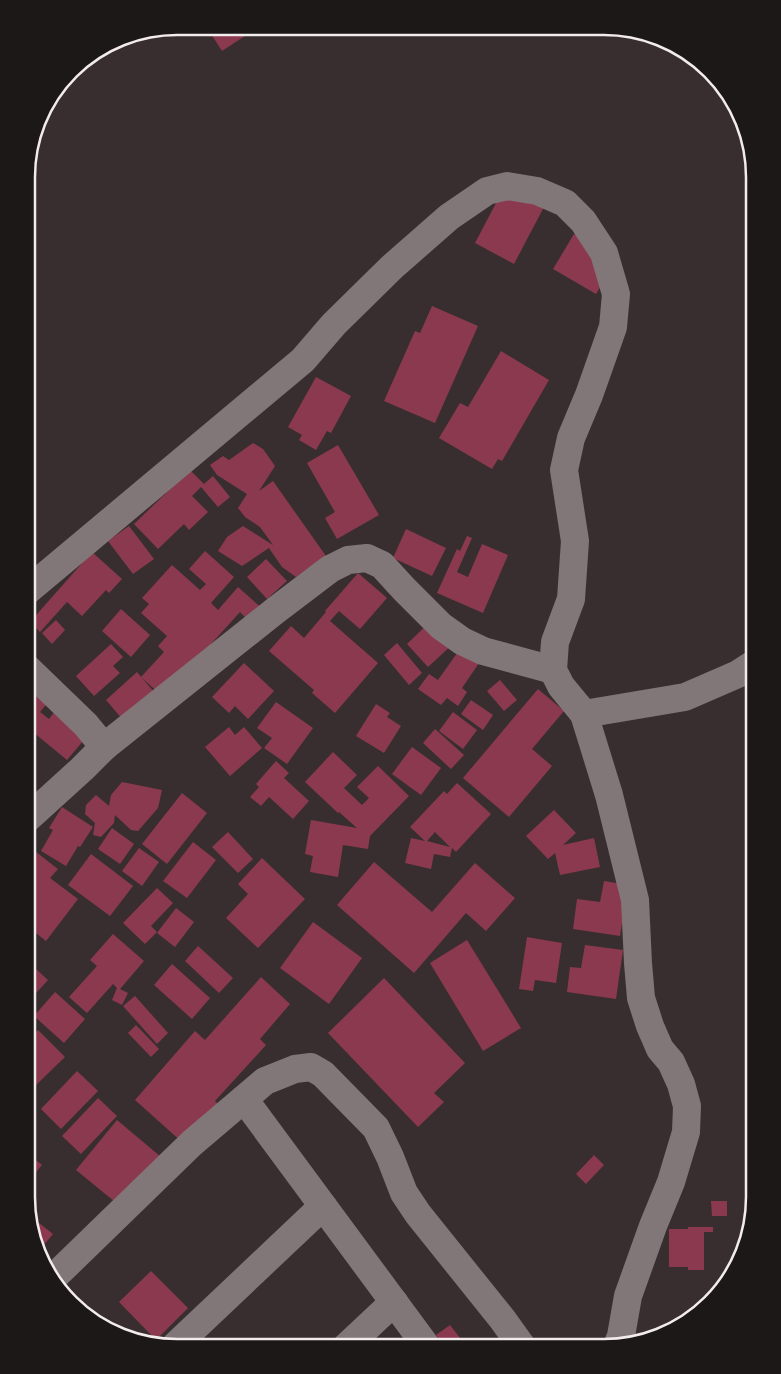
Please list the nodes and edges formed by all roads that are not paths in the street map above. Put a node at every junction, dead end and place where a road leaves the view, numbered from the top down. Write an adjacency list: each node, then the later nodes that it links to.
1 (35, 584): 3 (street)
2 (746, 669): 5 (street)
3 (553, 670): 5 (street); 6 (street)
4 (35, 676): 6 (street)
5 (584, 714): 12 (street)
6 (104, 747): 7 (street)
7 (35, 812)
8 (244, 1099): 9 (street); 10 (street); 16 (street)
9 (323, 1206): 11 (street); 13 (street)
10 (58, 1273)
11 (394, 1302): 14 (street); 15 (street)
12 (620, 1338)
13 (182, 1339)
14 (355, 1339)
15 (421, 1339)
16 (516, 1339)

